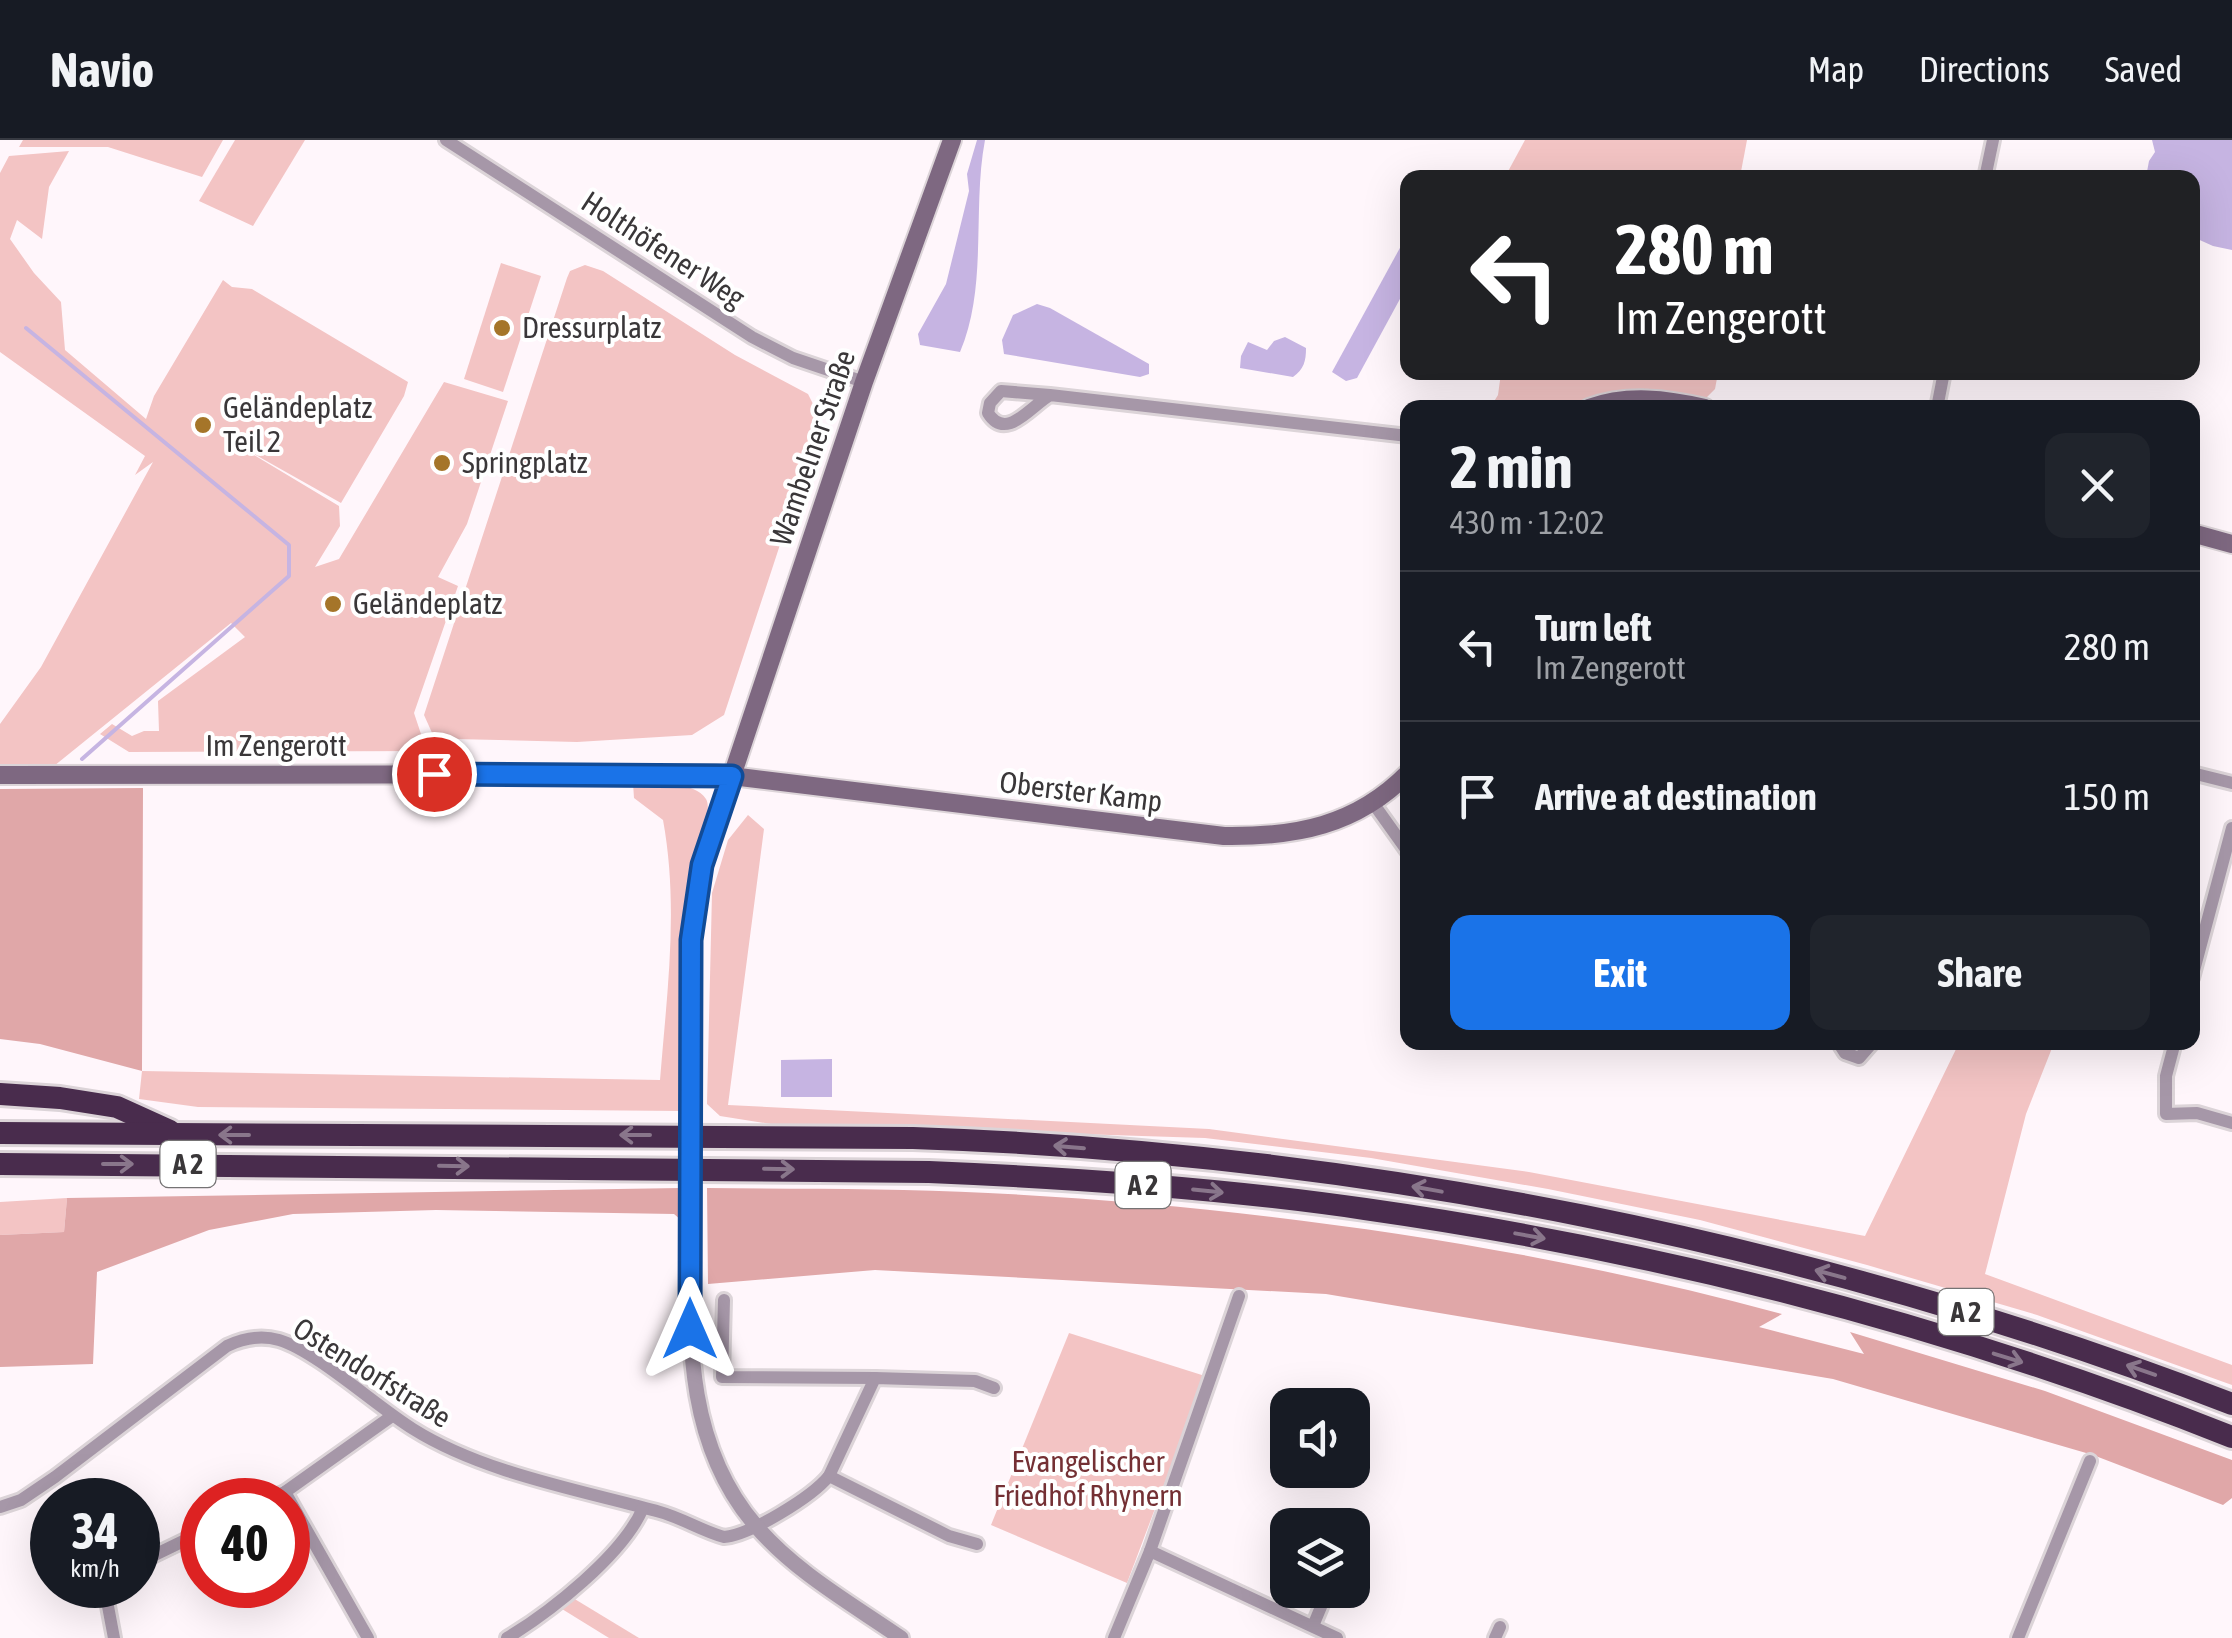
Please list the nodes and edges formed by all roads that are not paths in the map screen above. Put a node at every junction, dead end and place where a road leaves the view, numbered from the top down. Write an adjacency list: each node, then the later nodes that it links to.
1 (446, 140): 5 (street, Holthöfener Weg)
2 (952, 140): 5 (main road, Wambelner Straße)
3 (1993, 140): 4 (street)
4 (1987, 170)
5 (864, 382): 14 (main road, Wambelner Straße)
6 (1050, 395): 9 (street)
7 (1621, 400): 8 (main road)
8 (1664, 400)
9 (1400, 435)
10 (2200, 535): 11 (main road)
11 (2232, 544)
12 (0, 775): 14 (main road, Im Zengerott)
13 (2200, 775): 16 (street)
14 (732, 776): 17 (main road, Oberster Kamp); 41 (street, bridge)
15 (1400, 780): 17 (main road, Oberster Kamp)
16 (2232, 783)
17 (1373, 803): 19 (street)
18 (2232, 828): 20 (street)
19 (1400, 841)
20 (2200, 948)
21 (1843, 1050): 22 (street)
22 (1866, 1050)
23 (2173, 1050): 25 (street)
24 (0, 1094): 27 (highway)
25 (2232, 1123)
26 (0, 1133): 27 (highway, A 2)
27 (177, 1135): 33 (highway, A 2, one-way to 27)
28 (0, 1164): 35 (highway, A 2, one-way to 35)
29 (1239, 1296): 44 (street)
30 (724, 1300): 31 (street)
31 (875, 1378): 32 (street); 37 (street)
32 (994, 1388)
33 (2232, 1404)
34 (392, 1416): 38 (street); 39 (street, Ostendorfstraße); 40 (street, Ostendorfstraße)
35 (2232, 1437)
36 (2090, 1461): 54 (street)
37 (829, 1476): 41 (street); 43 (street)
38 (305, 1478)
39 (0, 1508)
40 (642, 1508): 41 (street, Ostendorfstraße); 50 (street)
41 (756, 1526): 51 (street)
42 (310, 1536): 49 (street)
43 (978, 1544)
44 (1150, 1551): 47 (street); 52 (street)
45 (108, 1608): 48 (street)
46 (1321, 1608): 47 (street)
47 (1314, 1626): 53 (street)
48 (114, 1638)
49 (368, 1638)
50 (507, 1638)
51 (902, 1638)
52 (1114, 1638)
53 (1337, 1638)
54 (2018, 1638)

